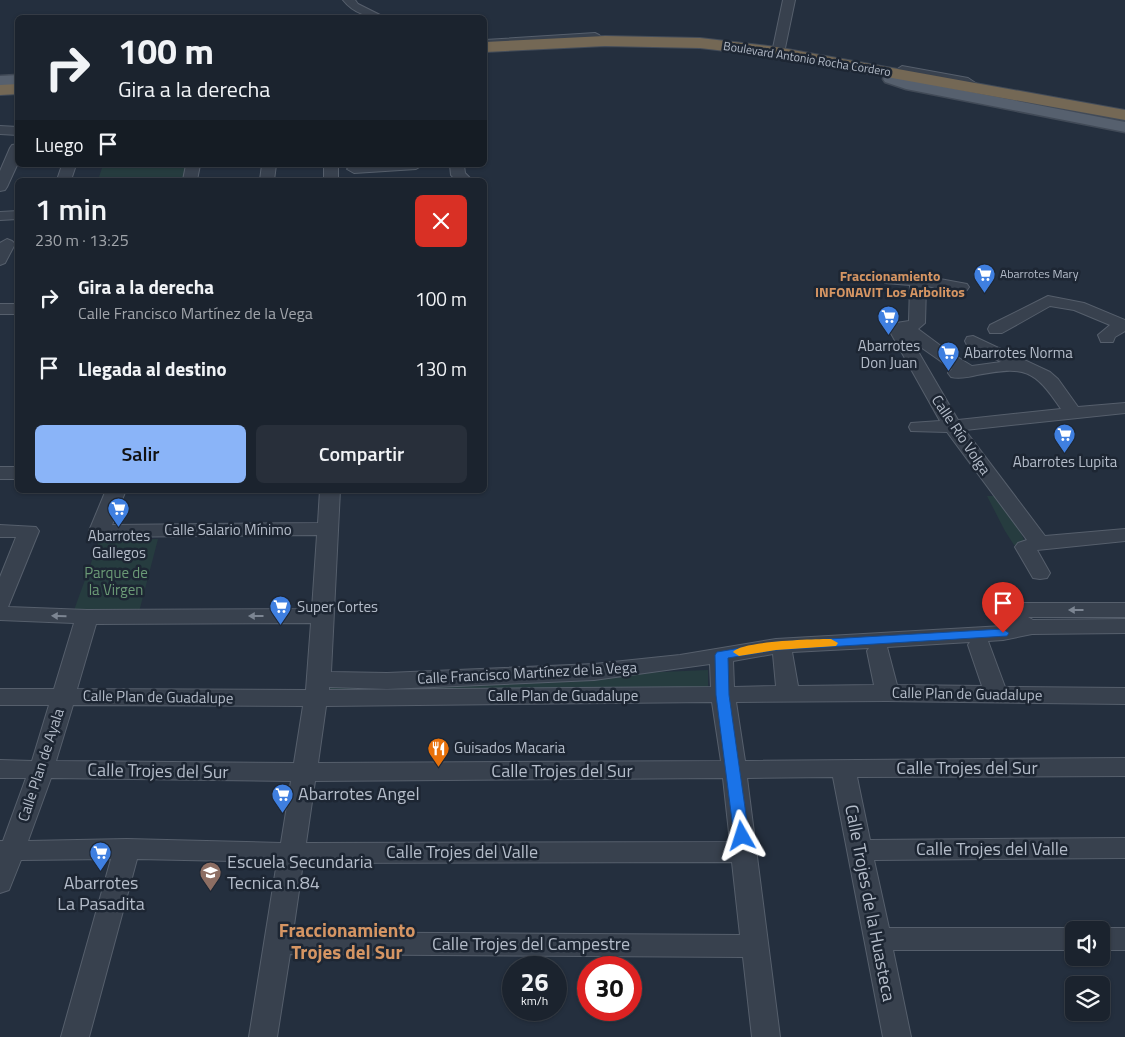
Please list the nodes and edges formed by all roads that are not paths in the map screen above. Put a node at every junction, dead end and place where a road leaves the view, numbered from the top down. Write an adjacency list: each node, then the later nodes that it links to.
1 (349, 0): 3 (street)
2 (789, 0): 6 (street)
3 (374, 15)
4 (487, 45): 6 (street)
5 (487, 45): 14 (highway, Boulevard Antonio Rocha Cordero)
6 (779, 48): 14 (street)
7 (487, 52): 8 (highway, Boulevard Antonio Rocha Cordero)
8 (891, 79): 19 (highway, Boulevard Antonio Rocha Cordero); 20 (main road)
9 (15, 80): 10 (main road)
10 (0, 81)
11 (15, 84): 12 (highway)
12 (0, 86)
13 (15, 88): 15 (highway)
14 (977, 88): 18 (highway, Boulevard Antonio Rocha Cordero)
15 (0, 90)
16 (15, 93): 17 (main road)
17 (0, 94)
18 (1125, 115)
19 (1125, 120)
20 (1125, 127)
21 (0, 130): 22 (street)
22 (15, 131)
23 (15, 153): 26 (street)
24 (395, 167): 25 (street)
25 (354, 171)
26 (0, 187)
27 (15, 215): 28 (street)
28 (0, 216)
29 (8, 244): 30 (street)
30 (0, 260)
31 (891, 280): 32 (street)
32 (918, 280): 33 (street); 38 (street)
33 (961, 287)
34 (0, 309): 35 (street)
35 (15, 309)
36 (1003, 325): 37 (street)
37 (1124, 325): 39 (street)
38 (904, 327): 42 (street); 46 (street, Calle Río Volga)
39 (1107, 338)
40 (973, 341): 41 (street)
41 (1022, 364): 42 (street); 45 (street)
42 (970, 372): 43 (street)
43 (951, 374)
44 (1122, 410): 45 (street)
45 (1073, 413): 46 (street)
46 (952, 426): 47 (street); 53 (street, Calle Río Volga)
47 (918, 427)
48 (115, 493): 50 (street, Calle Salario Mínimo)
49 (330, 493): 50 (street)
50 (326, 529): 58 (street)
51 (0, 531): 55 (street)
52 (1125, 535): 53 (street)
53 (1033, 545): 54 (street, Calle Río Volga)
54 (1040, 574)
55 (0, 603)
56 (1125, 610): 61 (street, one-way to 61)
57 (0, 613): 59 (street, one-way to 57)
58 (322, 616): 59 (street, one-way to 59); 66 (street)
59 (87, 617): 71 (street, Calle Plan de Ayala)
60 (1125, 626): 61 (street, Calle Francisco Martínez de la Vega)
61 (1032, 627): 64 (street, Calle Francisco Martínez de la Vega)
62 (978, 645): 69 (street)
63 (878, 651): 67 (street)
64 (721, 655): 66 (street, Calle Francisco Martínez de la Vega); 70 (street)
65 (783, 655): 68 (street)
66 (317, 689): 70 (street, Calle Plan de Guadalupe); 71 (street, Calle Plan de Guadalupe); 79 (street)
67 (887, 693): 68 (street, Calle Plan de Guadalupe); 69 (street, Calle Plan de Guadalupe)
68 (788, 694): 70 (street, Calle Plan de Guadalupe)
69 (996, 694): 72 (street, Calle Plan de Guadalupe)
70 (723, 695): 78 (street)
71 (63, 696): 73 (street, Calle Plan de Guadalupe); 77 (street, Calle Plan de Ayala)
72 (1125, 696)
73 (0, 697)
74 (1125, 767): 75 (street, Calle Trojes del Sur)
75 (843, 768): 78 (street, Calle Trojes del Sur); 82 (street, Calle Trojes de la Huasteca)
76 (0, 769): 77 (street, Calle Trojes del Sur)
77 (42, 769): 79 (street, Calle Trojes del Sur); 83 (street, Calle Plan de Ayala)
78 (734, 770): 79 (street, Calle Trojes del Sur); 84 (street)
79 (304, 772): 85 (street)
80 (1125, 848): 82 (street, Calle Trojes del Valle)
81 (127, 850): 83 (street, Calle Trojes del Valle); 85 (street, Calle Trojes del Valle); 93 (street)
82 (858, 850): 87 (street, Calle Trojes de la Huasteca)
83 (6, 851): 86 (street, Calle Plan de Ayala)
84 (743, 852): 85 (street, Calle Trojes del Valle); 92 (street)
85 (292, 853): 91 (street)
86 (0, 883)
87 (878, 939): 88 (street); 96 (street, Calle Trojes de la Huasteca)
88 (1065, 939)
89 (1110, 939): 90 (street)
90 (1125, 939)
91 (278, 943): 92 (street, Calle Trojes del Campestre); 94 (street)
92 (755, 946): 95 (street)
93 (75, 1037)
94 (263, 1037)
95 (766, 1037)
96 (897, 1037)

